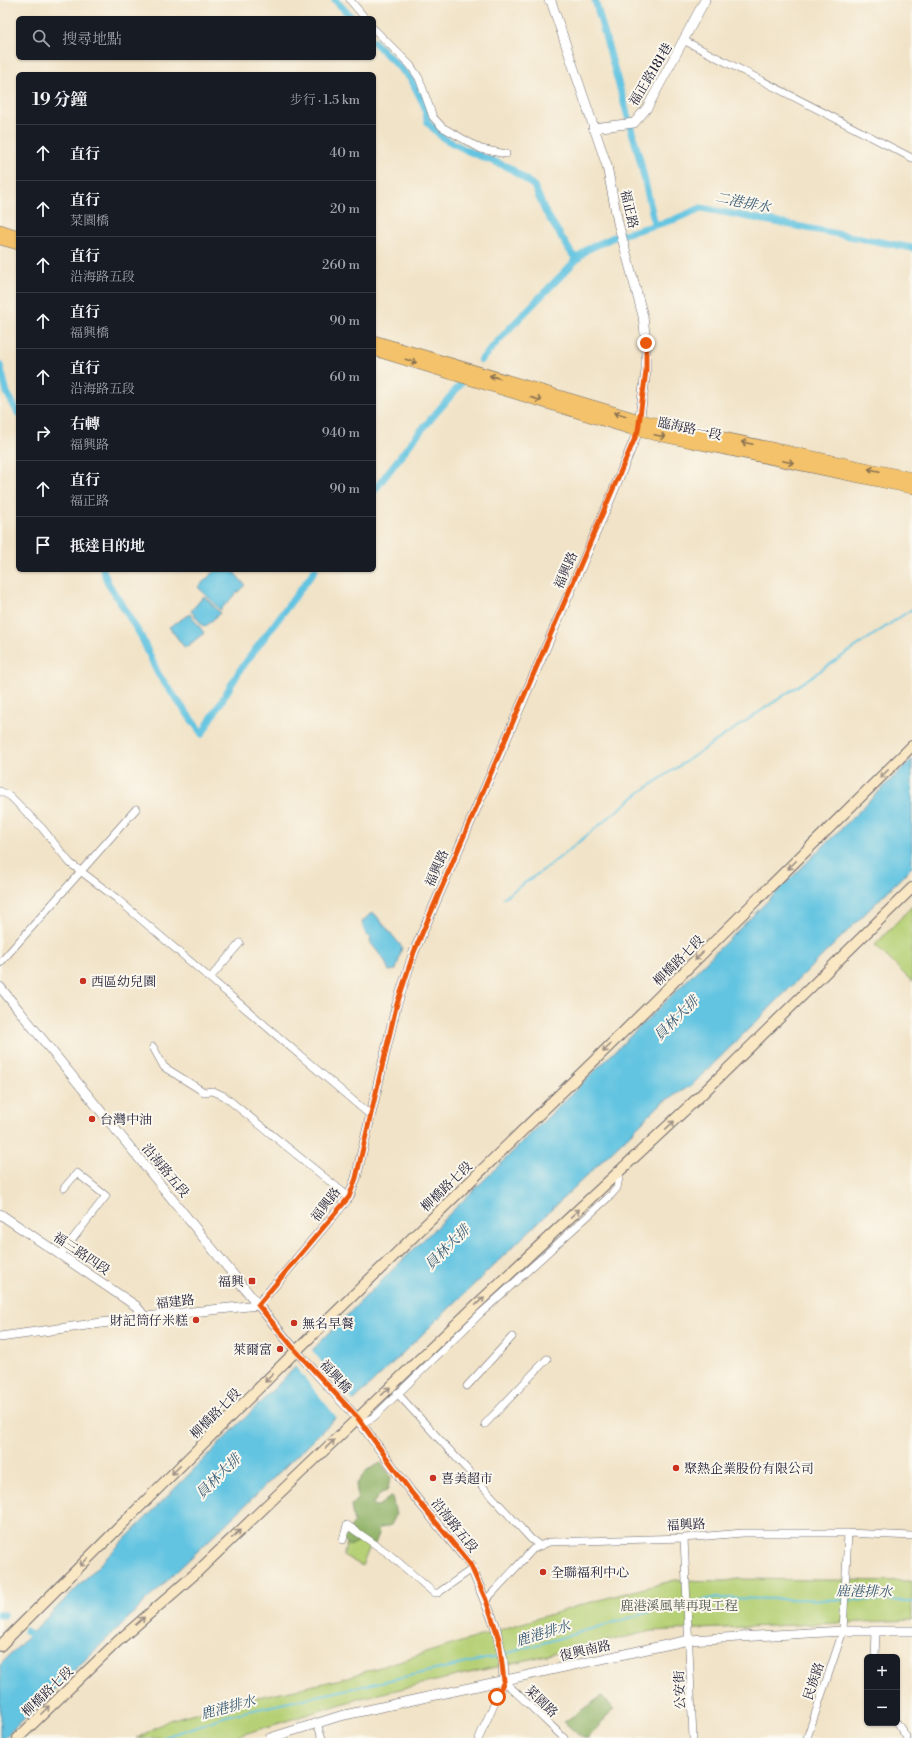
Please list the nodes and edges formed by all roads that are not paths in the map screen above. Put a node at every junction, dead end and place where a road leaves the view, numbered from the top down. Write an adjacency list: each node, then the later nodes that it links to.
1 (350, 0): 4 (street)
2 (550, 0): 7 (street, 福正路)
3 (705, 0): 6 (street, 福正路181巷)
4 (363, 16)
5 (376, 31): 8 (street)
6 (685, 41): 7 (street, 福正路181巷); 9 (street)
7 (594, 128): 16 (street, 福正路)
8 (506, 154)
9 (912, 158)
10 (0, 230): 11 (main road)
11 (16, 235)
12 (0, 239): 13 (main road)
13 (16, 243)
14 (376, 342): 16 (main road, 臨海路一段, one-way to 14)
15 (376, 351): 17 (main road, 臨海路一段, one-way to 17)
16 (640, 420): 17 (street, 福正路); 18 (main road, 臨海路一段, one-way to 16)
17 (638, 431): 19 (main road, 臨海路一段, one-way to 19); 30 (street, 福興路)
18 (912, 478)
19 (912, 488)
20 (912, 746): 40 (main road, 柳橋路七段, one-way to 40)
21 (0, 791): 23 (street)
22 (136, 809): 23 (street)
23 (80, 872): 26 (street); 27 (street)
24 (912, 888): 31 (main road, 柳橋路七段, one-way to 24)
25 (240, 943): 27 (street)
26 (0, 963)
27 (210, 978): 30 (street)
28 (0, 987): 36 (street, 沿海路五段)
29 (153, 1046): 33 (street)
30 (370, 1115): 33 (street, 福興路)
31 (620, 1172): 43 (street); 44 (main road, 柳橋路七段, one-way to 31)
32 (64, 1188): 35 (street)
33 (349, 1197): 36 (street, 福興路)
34 (0, 1214): 35 (street, 福三路四段)
35 (61, 1254): 37 (street, 福三路四段)
36 (258, 1305): 37 (street, 福建路); 40 (street, 沿海路五段)
37 (145, 1317): 38 (street, 福建路)
38 (0, 1337)
39 (512, 1337): 42 (street)
40 (300, 1354): 44 (street, 福興橋); 57 (main road, 柳橋路七段, one-way to 57)
41 (546, 1359): 45 (street)
42 (467, 1386)
43 (397, 1393): 44 (street); 50 (street)
44 (358, 1418): 51 (street, 沿海路五段); 62 (main road, 柳橋路七段, one-way to 44)
45 (485, 1424)
46 (848, 1533): 47 (street, 福興路); 48 (street, 福興路); 53 (street, 民族路)
47 (912, 1536)
48 (684, 1538): 50 (street, 福興路); 56 (street, 公安街)
49 (342, 1540): 51 (street)
50 (539, 1545): 52 (street)
51 (472, 1568): 52 (street, 沿海路五段)
52 (486, 1600): 59 (street, 沿海路五段)
53 (843, 1631): 55 (street, 復興南路); 56 (street, 復興南路); 68 (street, 民族路)
54 (912, 1631): 55 (street, 復興南路)
55 (876, 1632): 58 (street)
56 (689, 1640): 59 (street, 復興南路); 67 (street, 公安街)
57 (0, 1646)
58 (875, 1654)
59 (504, 1681): 60 (street, 復興南路); 65 (street); 66 (street, 菜園路)
60 (317, 1723): 63 (street, 復興南路); 64 (street)
61 (899, 1726): 69 (street)
62 (18, 1738)
63 (270, 1738)
64 (322, 1738)
65 (479, 1738)
66 (564, 1738)
67 (693, 1738)
68 (807, 1738)
69 (906, 1738)

